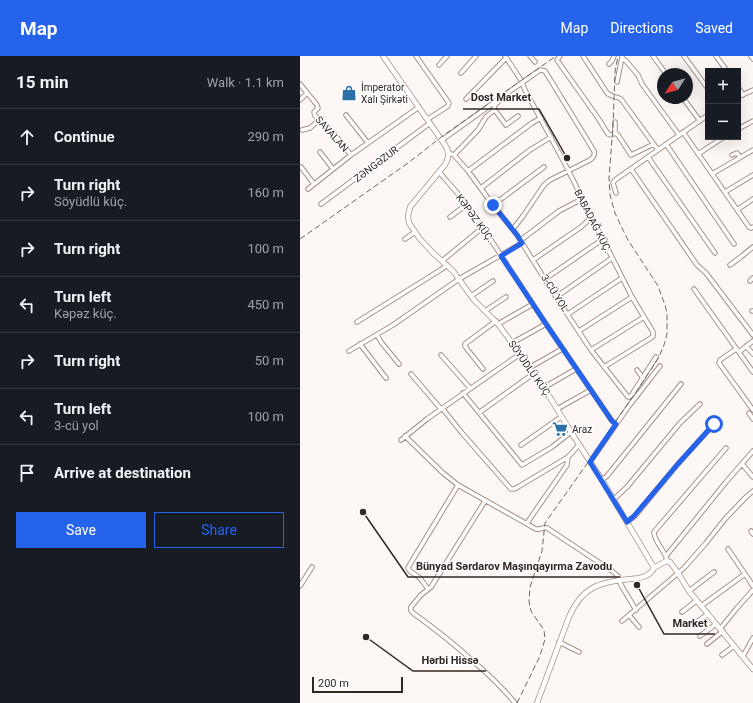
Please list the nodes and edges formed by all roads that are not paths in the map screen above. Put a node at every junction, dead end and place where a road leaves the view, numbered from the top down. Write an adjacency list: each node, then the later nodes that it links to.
1 (382, 56): 34 (street)
2 (416, 56): 41 (street, ZƏNGƏZUR)
3 (446, 56): 18 (street)
4 (476, 56): 21 (street)
5 (530, 56): 16 (street)
6 (560, 56): 48 (street)
7 (583, 56): 54 (street)
8 (614, 56): 17 (street)
9 (653, 56): 19 (street)
10 (684, 56): 25 (street)
11 (716, 56): 20 (street)
12 (751, 56): 15 (street)
13 (506, 57): 23 (street, BABADAĞ KÜÇ.); 31 (street)
14 (622, 57): 22 (street); 49 (street)
15 (753, 59)
16 (535, 62)
17 (609, 64)
18 (439, 65)
19 (662, 68)
20 (725, 68)
21 (462, 73)
22 (616, 82)
23 (522, 83): 30 (street); 38 (street, BABADAĞ KÜÇ.); 71 (street)
24 (300, 84): 28 (street, SAVALAN)
25 (705, 85)
26 (753, 90): 29 (street)
27 (741, 91): 29 (street)
28 (307, 93): 32 (street); 40 (street, SAVALAN)
29 (743, 94)
30 (503, 98): 35 (street); 51 (street)
31 (466, 99)
32 (300, 100)
33 (687, 104): 42 (street)
34 (419, 107): 41 (street); 53 (street, SAVALAN)
35 (494, 109): 37 (street); 62 (street)
36 (346, 115): 53 (street)
37 (518, 116)
38 (541, 118): 50 (street, BABADAĞ KÜÇ.); 70 (street)
39 (705, 118): 42 (street)
40 (319, 120): 46 (street); 61 (street, SAVALAN)
41 (429, 121): 51 (street); 82 (street, ZƏNGƏZUR)
42 (700, 121): 47 (street)
43 (753, 121): 45 (street)
44 (615, 122): 48 (street)
45 (741, 127)
46 (302, 130)
47 (683, 132): 49 (street); 60 (street)
48 (615, 133): 54 (street)
49 (679, 135): 55 (street)
50 (551, 137): 71 (street, BABADAĞ KÜÇ.); 76 (street)
51 (442, 140): 59 (street)
52 (719, 140): 60 (street)
53 (368, 142): 61 (street, SAVALAN)
54 (654, 144): 56 (street)
55 (666, 144): 56 (street); 95 (street)
56 (658, 150): 64 (street)
57 (753, 150): 65 (street)
58 (320, 152): 68 (street)
59 (449, 153): 62 (street, 3-CÜ YOL); 72 (street, SÖYÜDLÜ KÜÇ.)
60 (698, 154): 73 (street)
61 (351, 155): 68 (street)
62 (454, 155): 70 (street, 3-CÜ YOL)
63 (732, 155): 65 (street)
64 (648, 157): 69 (street); 97 (street)
65 (740, 157): 73 (street)
66 (301, 167): 75 (street)
67 (544, 167): 84 (street)
68 (334, 169): 75 (street)
69 (631, 170): 79 (street); 122 (street)
70 (468, 171): 76 (street, 3-CÜ YOL)
71 (568, 171): 80 (street, BABADAĞ KÜÇ.); 90 (street)
72 (439, 172): 83 (street, KƏPƏZ KÜÇ.); 91 (street, SÖYÜDLÜ KÜÇ.)
73 (712, 174): 78 (street)
74 (753, 175): 78 (street)
75 (314, 184): 77 (street)
76 (481, 188): 84 (street, 3-CÜ YOL)
77 (308, 189)
78 (725, 192): 85 (street)
79 (616, 193)
80 (582, 199): 87 (street, BABADAĞ KÜÇ.); 94 (street)
81 (753, 199): 85 (street)
82 (321, 204)
83 (466, 205): 86 (street); 89 (street, KƏPƏZ KÜÇ.)
84 (493, 205): 90 (street, 3-CÜ YOL)
85 (737, 210): 88 (street)
86 (450, 217)
87 (592, 217): 93 (street, BABADAĞ KÜÇ.); 100 (street)
88 (753, 227)
89 (482, 228): 98 (street, KƏPƏZ KÜÇ.); 101 (street)
90 (513, 229): 94 (street, 3-CÜ YOL)
91 (415, 232): 92 (street); 101 (street, SÖYÜDLÜ KÜÇ.)
92 (405, 239)
93 (603, 239): 99 (street, BABADAĞ KÜÇ.); 106 (street)
94 (522, 242): 98 (street); 100 (street, 3-CÜ YOL)
95 (734, 244)
96 (753, 247): 103 (street)
97 (715, 253)
98 (501, 256): 105 (street); 113 (street, KƏPƏZ KÜÇ.)
99 (612, 258): 104 (street, BABADAĞ KÜÇ.); 110 (street)
100 (533, 260): 106 (street, 3-CÜ YOL)
101 (442, 261): 102 (street, SÖYÜDLÜ KÜÇ.)
102 (447, 265): 105 (street, SÖYÜDLÜ KÜÇ.); 117 (street)
103 (730, 265)
104 (622, 278): 112 (street, BABADAĞ KÜÇ.); 115 (street)
105 (459, 279): 109 (street, SÖYÜDLÜ KÜÇ.); 121 (street)
106 (545, 279): 110 (street, 3-CÜ YOL)
107 (493, 281): 109 (street)
108 (694, 289): 129 (street)
109 (471, 296): 114 (street, SÖYÜDLÜ KÜÇ.)
110 (556, 296): 115 (street, 3-CÜ YOL)
111 (506, 297): 114 (street)
112 (632, 297): 116 (street, BABADAĞ KÜÇ.); 120 (street)
113 (533, 304): 118 (street); 119 (street, KƏPƏZ KÜÇ.)
114 (485, 311): 118 (street, SÖYÜDLÜ KÜÇ.)
115 (568, 314): 120 (street, 3-CÜ YOL)
116 (644, 317): 128 (street); 138 (street, BABADAĞ KÜÇ.)
117 (357, 322)
118 (497, 323): 124 (street, SÖYÜDLÜ KÜÇ.); 139 (street)
119 (546, 324): 124 (street); 127 (street, KƏPƏZ KÜÇ.)
120 (579, 331): 128 (street, 3-CÜ YOL)
121 (377, 334): 125 (street); 135 (street)
122 (753, 335)
123 (753, 341): 126 (street)
124 (512, 343): 131 (street, SÖYÜDLÜ KÜÇ.)
125 (360, 344): 130 (street); 145 (street)
126 (746, 346): 129 (street); 132 (street)
127 (562, 349): 137 (street); 140 (street, KƏPƏZ KÜÇ.)
128 (591, 350): 138 (street, 3-CÜ YOL)
129 (738, 350): 142 (street); 155 (street)
130 (349, 352)
131 (520, 354): 137 (street, SÖYÜDLÜ KÜÇ.); 148 (street)
132 (753, 354)
133 (441, 355): 148 (street)
134 (656, 357): 146 (street, 3-CÜ YOL)
135 (399, 364)
136 (660, 366): 160 (street)
137 (529, 368): 144 (street, SÖYÜDLÜ KÜÇ.)
138 (604, 368): 146 (street, 3-CÜ YOL)
139 (483, 369)
140 (576, 369): 149 (street); 150 (street, KƏPƏZ KÜÇ.)
141 (637, 370): 146 (street)
142 (753, 372)
143 (411, 374): 153 (street)
144 (533, 374): 149 (street, SÖYÜDLÜ KÜÇ.); 156 (street)
145 (386, 378)
146 (643, 378)
147 (681, 384): 173 (street)
148 (470, 388): 151 (street)
149 (543, 388): 154 (street, SÖYÜDLÜ KÜÇ.)
150 (591, 390): 154 (street); 160 (street, KƏPƏZ KÜÇ.)
151 (463, 393): 153 (street); 156 (street)
152 (700, 404): 176 (street)
153 (441, 408): 163 (street); 169 (street)
154 (557, 409): 158 (street, SÖYÜDLÜ KÜÇ.)
155 (753, 410)
156 (480, 412): 162 (street)
157 (749, 413): 159 (street)
158 (561, 417): 162 (street, SÖYÜDLÜ KÜÇ.); 165 (street)
159 (753, 419)
160 (616, 424): 170 (street)
161 (714, 424): 178 (street)
162 (570, 432): 166 (street, SÖYÜDLÜ KÜÇ.)
163 (405, 436): 164 (street); 174 (street)
164 (401, 440)
165 (521, 445)
166 (579, 445): 169 (street); 170 (street, SÖYÜDLÜ KÜÇ.)
167 (726, 448): 181 (street)
168 (753, 451): 171 (street)
169 (568, 457): 179 (street)
170 (590, 462): 173 (street, SÖYÜDLÜ KÜÇ.)
171 (742, 464): 172 (street); 181 (street)
172 (753, 477)
173 (602, 480): 176 (street, SÖYÜDLÜ KÜÇ.)
174 (458, 485): 177 (street); 190 (street)
175 (753, 491): 185 (street)
176 (614, 499): 178 (street, SÖYÜDLÜ KÜÇ.)
177 (485, 501): 179 (street); 190 (street)
178 (627, 522): 183 (street, SÖYÜDLÜ KÜÇ.)
179 (527, 523): 187 (street)
180 (728, 549): 186 (street)
181 (667, 558): 183 (street); 185 (street)
182 (312, 567): 188 (street)
183 (654, 568): 187 (street)
184 (714, 572): 192 (street)
185 (678, 573): 192 (street); 195 (street)
186 (745, 574): 189 (street); 194 (street)
187 (619, 580): 195 (street); 206 (street)
188 (300, 586)
189 (753, 586)
190 (428, 589): 213 (street)
191 (753, 590): 203 (street)
192 (689, 591): 193 (street)
193 (696, 601): 194 (street); 196 (street)
194 (701, 606): 197 (street)
195 (636, 610): 198 (street)
196 (682, 612)
197 (708, 614): 200 (street); 201 (street)
198 (629, 615): 199 (street); 202 (street)
199 (622, 622)
200 (695, 624)
201 (716, 624): 203 (street); 204 (street)
202 (640, 627)
203 (721, 630): 207 (street); 208 (street)
204 (700, 636)
205 (753, 638): 211 (street)
206 (559, 642): 209 (street); 214 (street)
207 (706, 644)
208 (734, 646): 210 (street); 211 (street)
209 (578, 652)
210 (722, 655)
211 (743, 656): 212 (street)
212 (753, 669)
213 (515, 703)
214 (537, 703)

